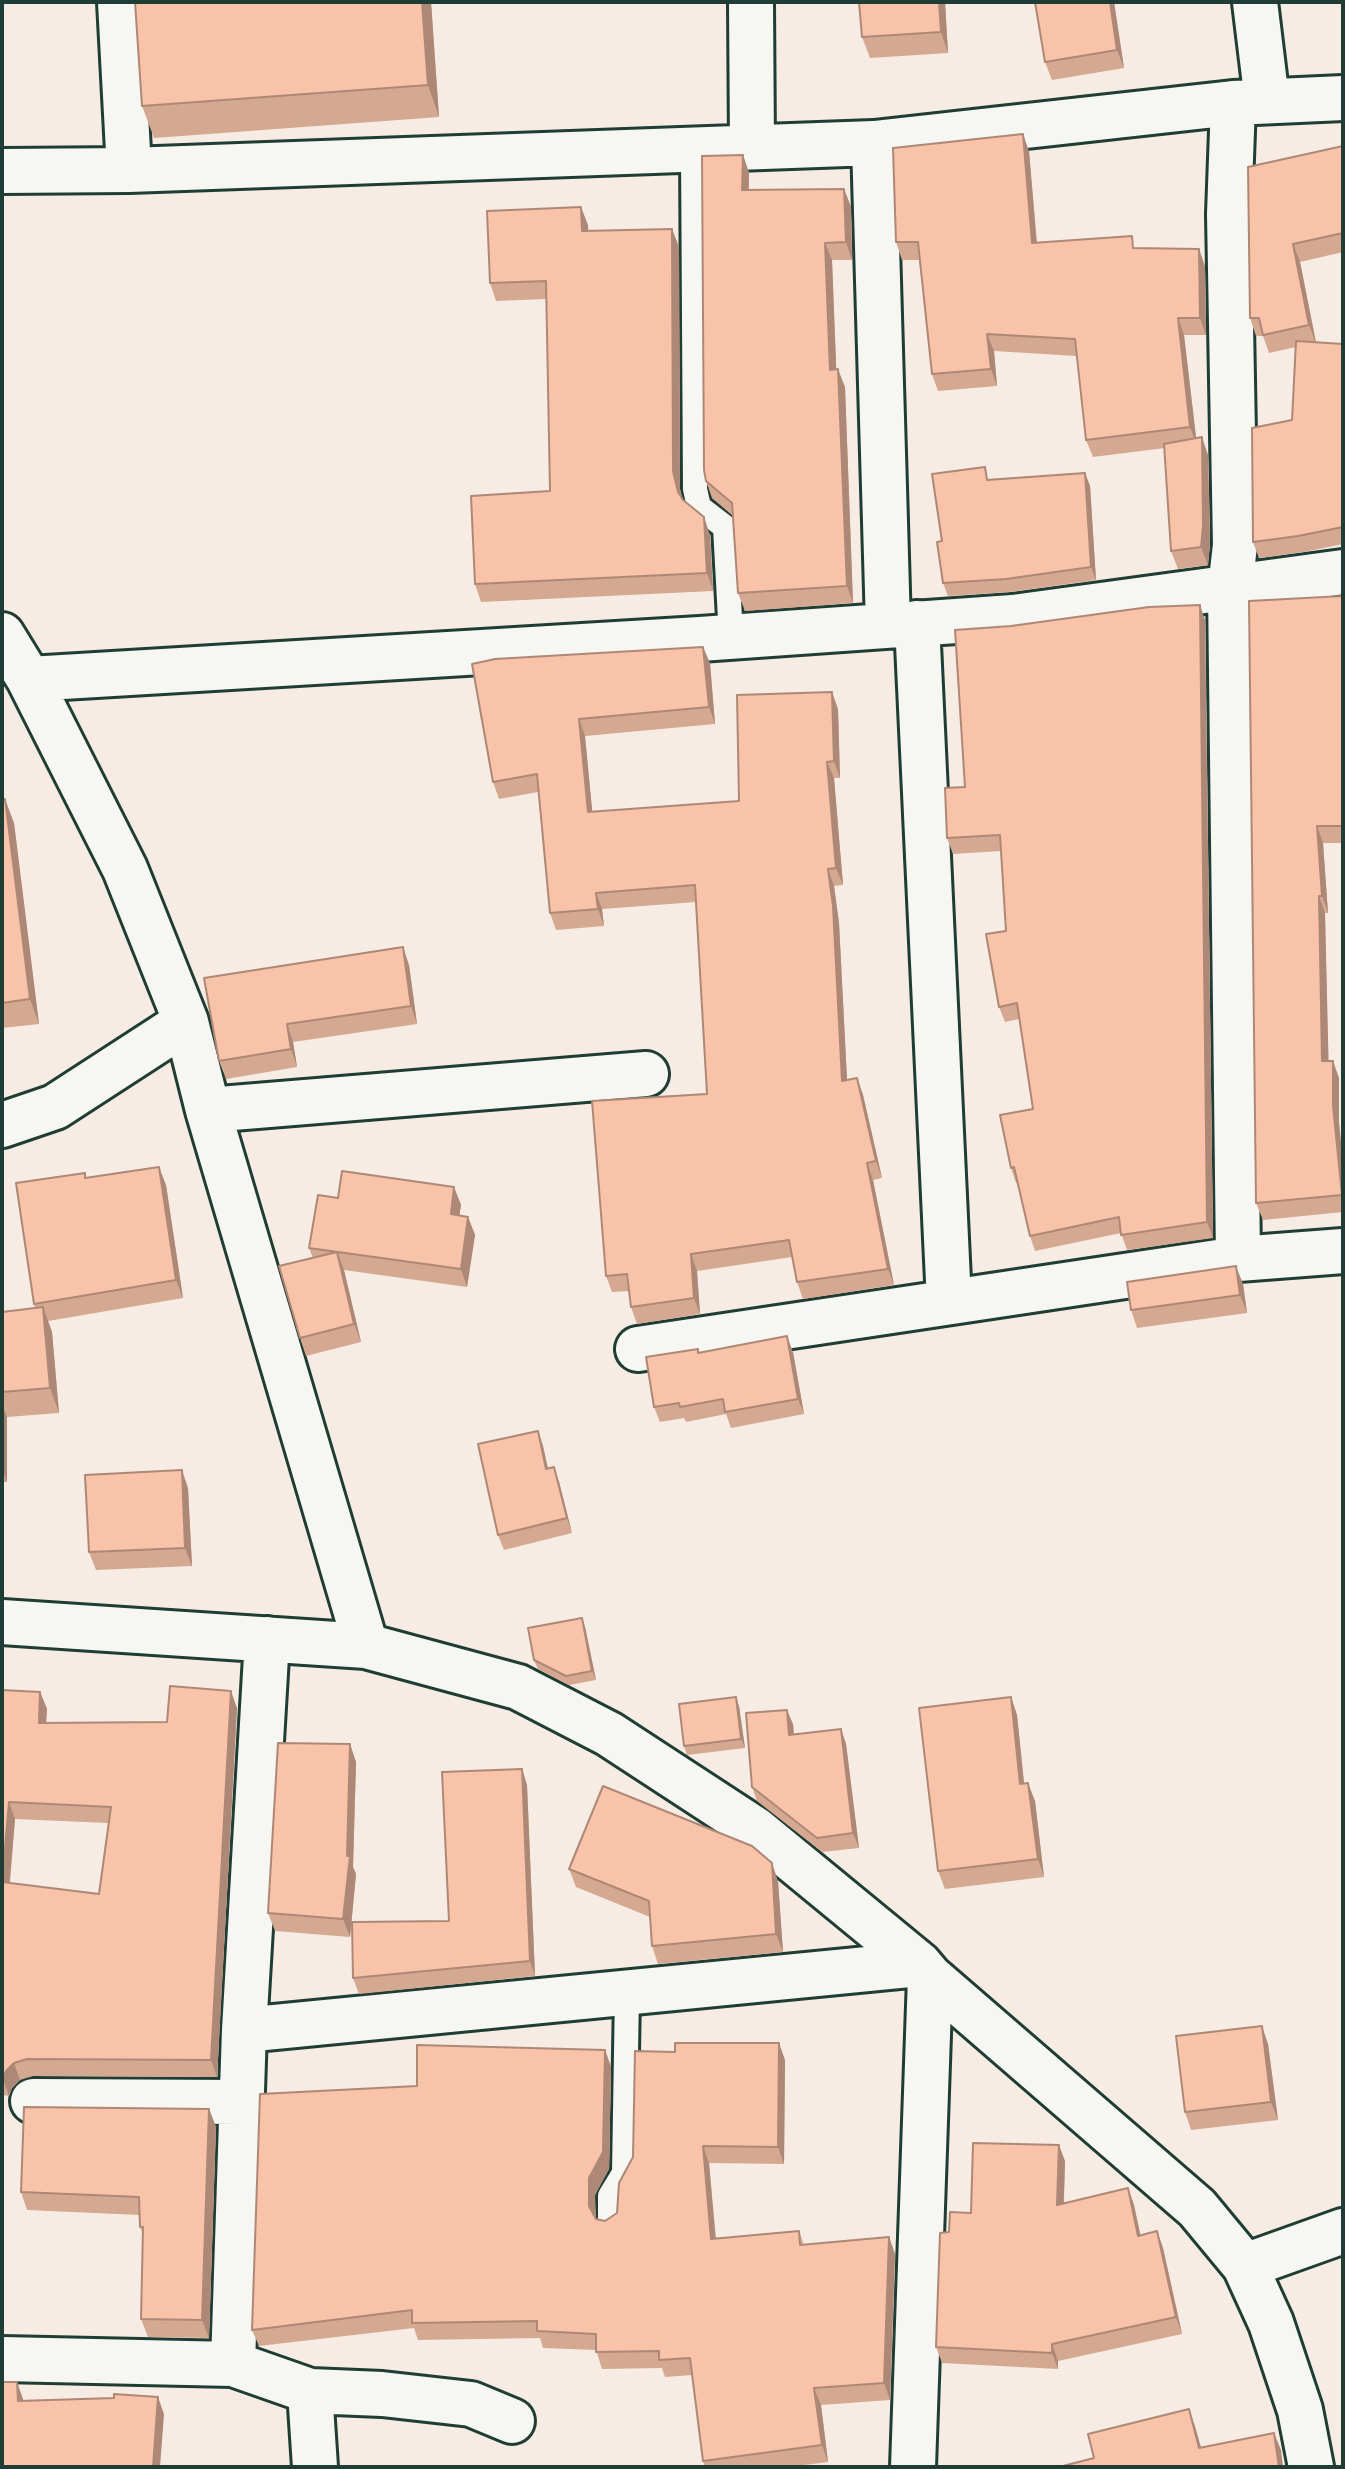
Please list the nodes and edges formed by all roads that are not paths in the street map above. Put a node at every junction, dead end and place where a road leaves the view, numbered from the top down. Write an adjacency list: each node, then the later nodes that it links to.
1 (120, 2): 9 (street)
2 (751, 2): 7 (street)
3 (1255, 2): 5 (street)
4 (1343, 98): 5 (street)
5 (1250, 102): 6 (street); 12 (street)
6 (874, 143): 7 (street); 13 (street)
7 (752, 147): 8 (street)
8 (693, 149): 9 (street); 15 (lane)
9 (129, 170): 10 (street)
10 (2, 171)
11 (1343, 572): 12 (street)
12 (1230, 589): 13 (street); 22 (street)
13 (902, 624): 15 (street); 23 (street)
14 (2, 635): 16 (street)
15 (731, 637): 16 (street)
16 (29, 679): 17 (street)
17 (186, 1022): 19 (street); 20 (street)
18 (646, 1074): 19 (street)
19 (208, 1110): 27 (street)
20 (2, 1125)
21 (1343, 1251): 22 (street)
22 (1238, 1259): 23 (street)
23 (949, 1302): 24 (street)
24 (638, 1349)
25 (2, 1622): 26 (street)
26 (267, 1639): 27 (street); 30 (street)
27 (366, 1646): 28 (street)
28 (925, 1971): 29 (street); 35 (street); 41 (street)
29 (627, 1993): 30 (street); 33 (lane)
30 (244, 2030): 32 (street)
31 (33, 2101): 32 (street)
32 (241, 2102): 37 (street)
33 (610, 2223)
34 (1343, 2231): 35 (street)
35 (1245, 2266): 42 (street)
36 (2, 2359): 37 (street)
37 (233, 2364): 38 (street)
38 (310, 2391): 39 (street); 40 (street)
39 (512, 2421)
40 (315, 2467)
41 (913, 2467)
42 (1311, 2467)

